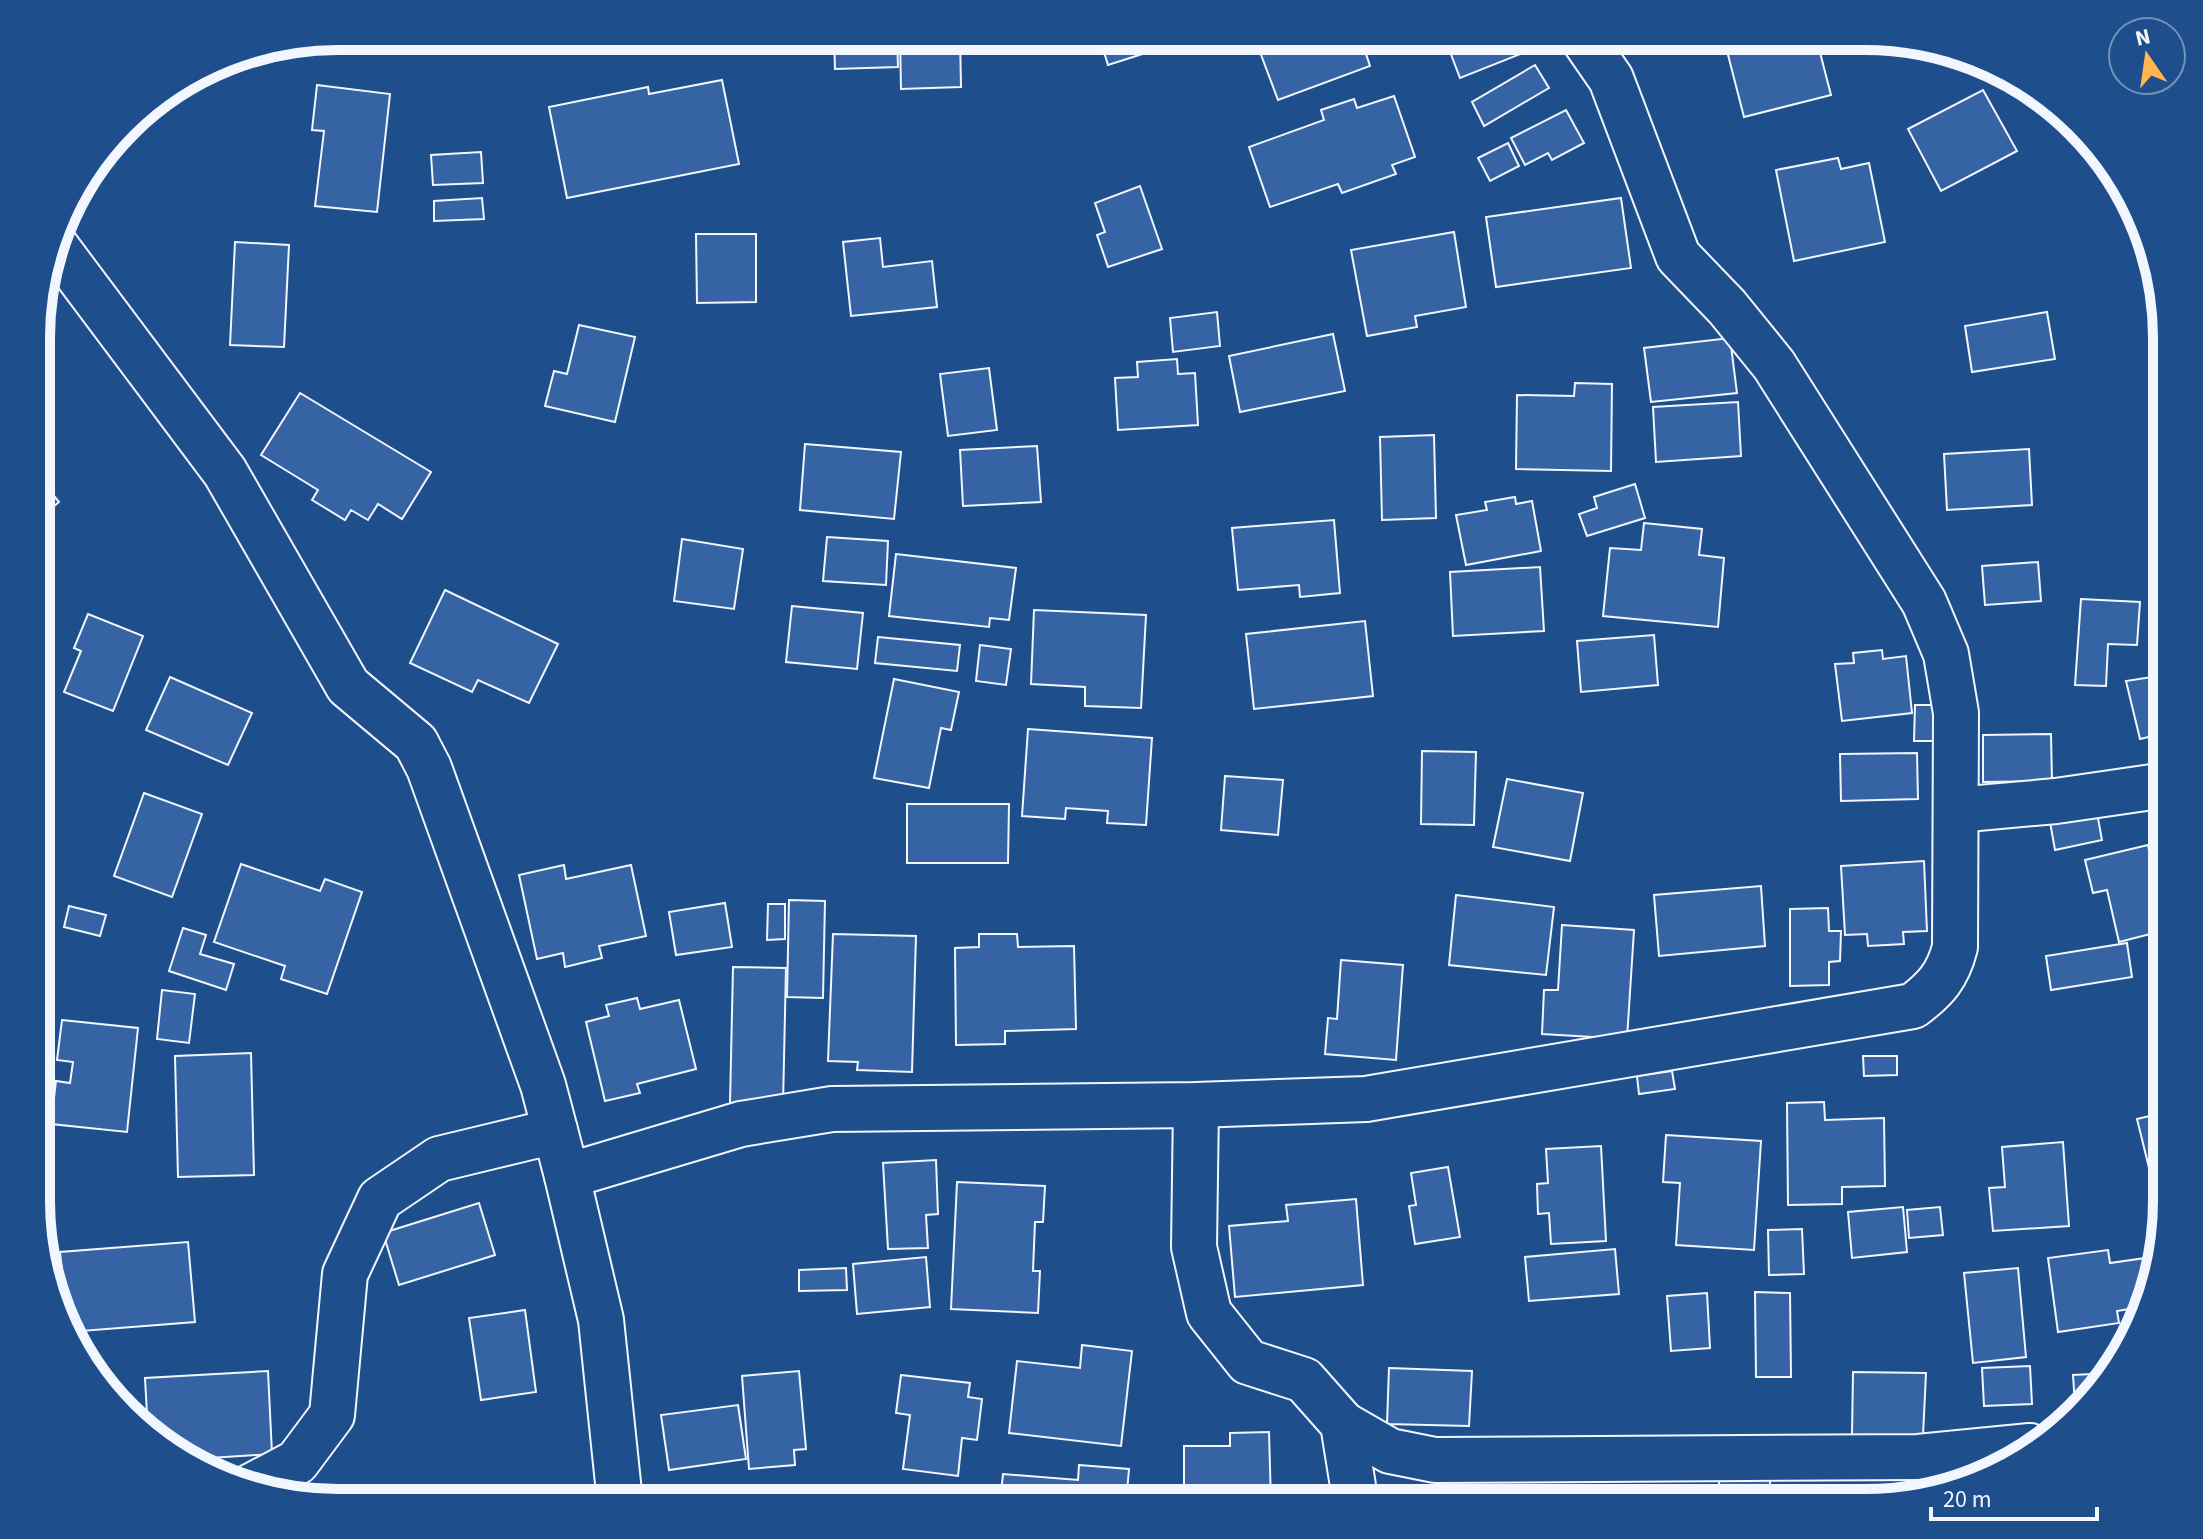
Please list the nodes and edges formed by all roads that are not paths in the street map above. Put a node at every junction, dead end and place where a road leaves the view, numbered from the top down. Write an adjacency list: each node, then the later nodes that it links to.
1 (1591, 50): 4 (street)
2 (62, 255): 6 (street)
3 (2153, 787): 4 (street)
4 (1956, 810): 5 (street)
5 (1196, 1105): 7 (street); 8 (street)
6 (555, 1131): 7 (street); 10 (street)
7 (567, 1176): 11 (street)
8 (1343, 1424): 9 (street); 12 (street)
9 (2013, 1448)
10 (264, 1479)
11 (619, 1489)
12 (1353, 1489)

